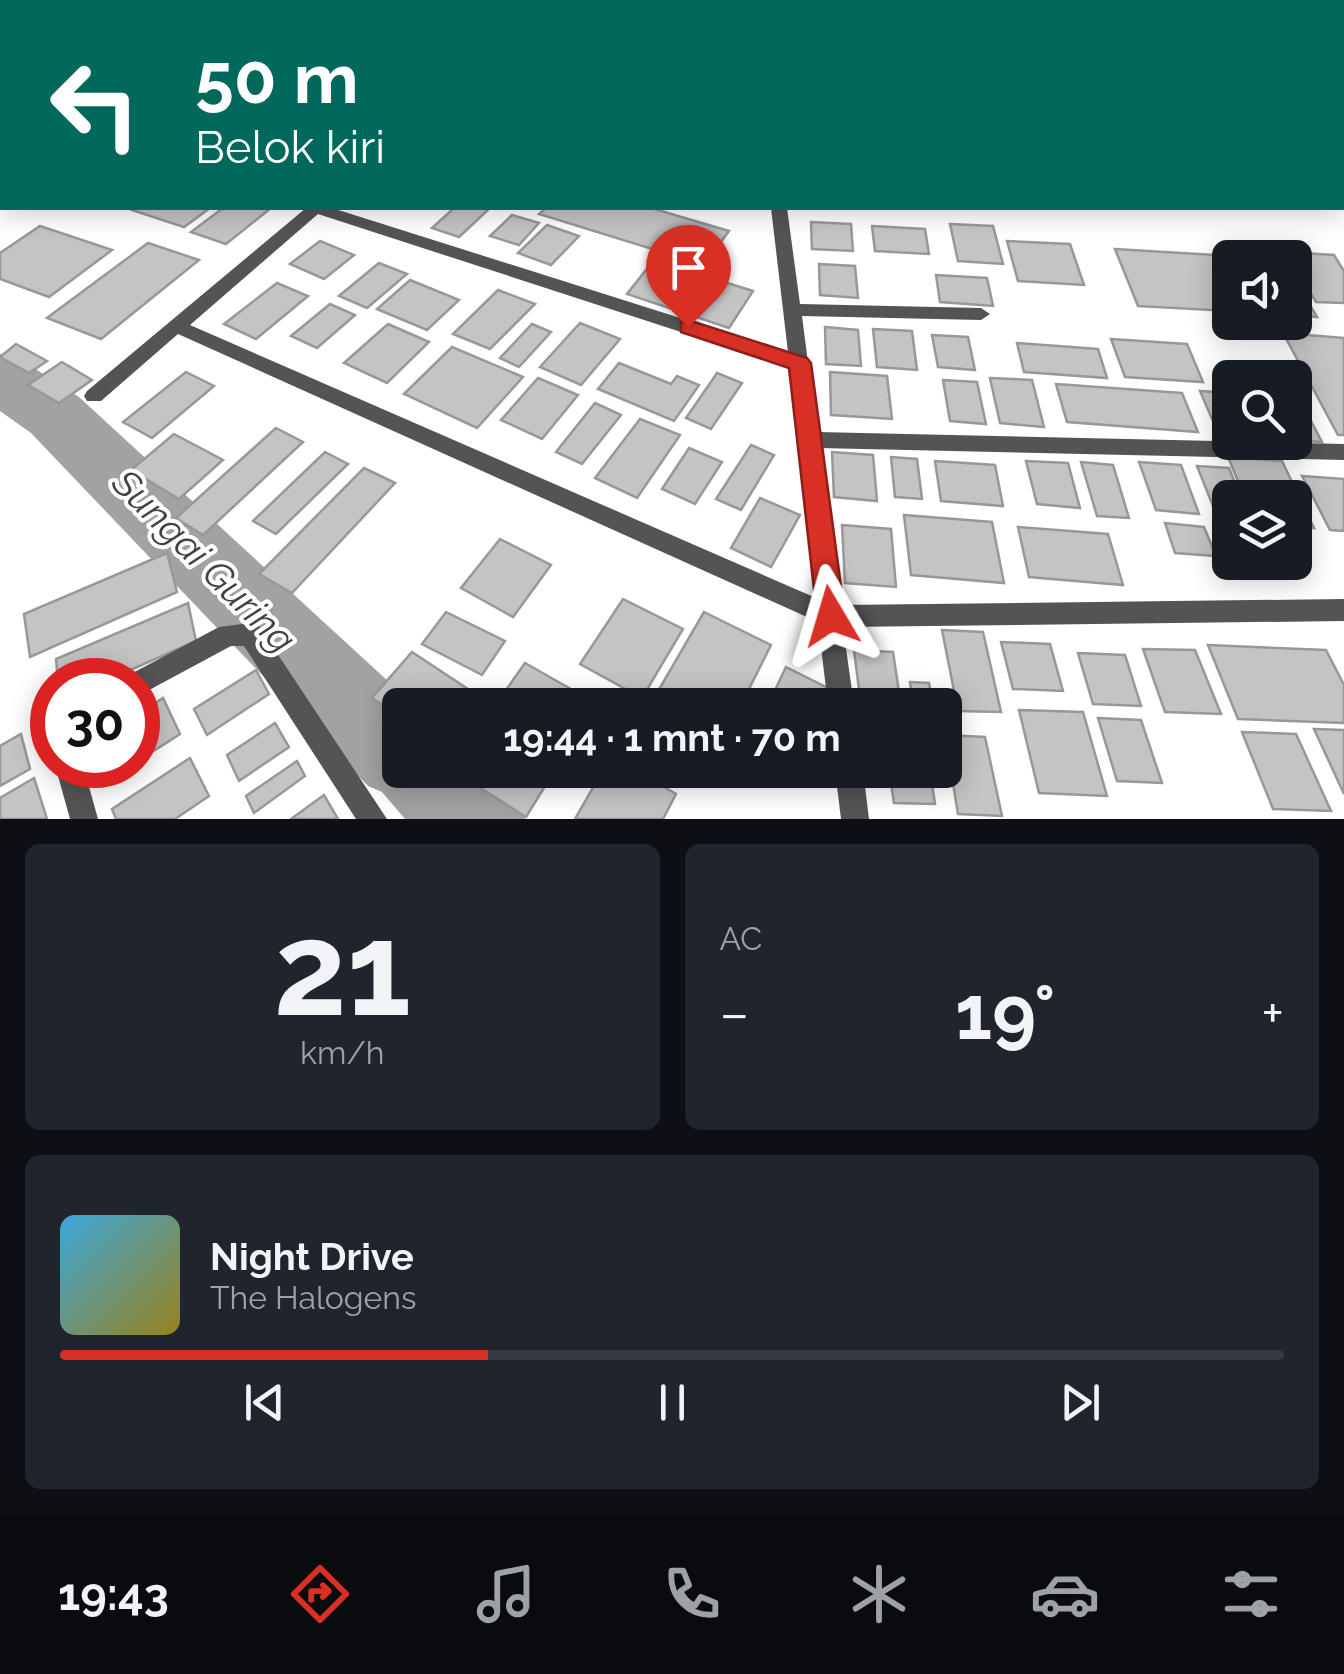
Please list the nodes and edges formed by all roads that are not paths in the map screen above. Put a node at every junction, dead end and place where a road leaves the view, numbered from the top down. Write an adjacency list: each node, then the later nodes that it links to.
1 (314, 210): 6 (street)
2 (322, 210): 7 (street)
3 (780, 210): 4 (street)
4 (794, 310): 5 (street); 7 (street)
5 (982, 314)
6 (176, 326): 8 (street); 12 (street)
7 (800, 363): 9 (street)
8 (94, 396)
9 (809, 440): 10 (street); 12 (street)
10 (1344, 452)
11 (1344, 610): 12 (street)
12 (831, 616): 14 (street)
13 (160, 672): 18 (street)
14 (840, 688)
15 (75, 788): 17 (street)
16 (851, 788): 19 (street)
17 (84, 819)
18 (373, 819)
19 (854, 819)

